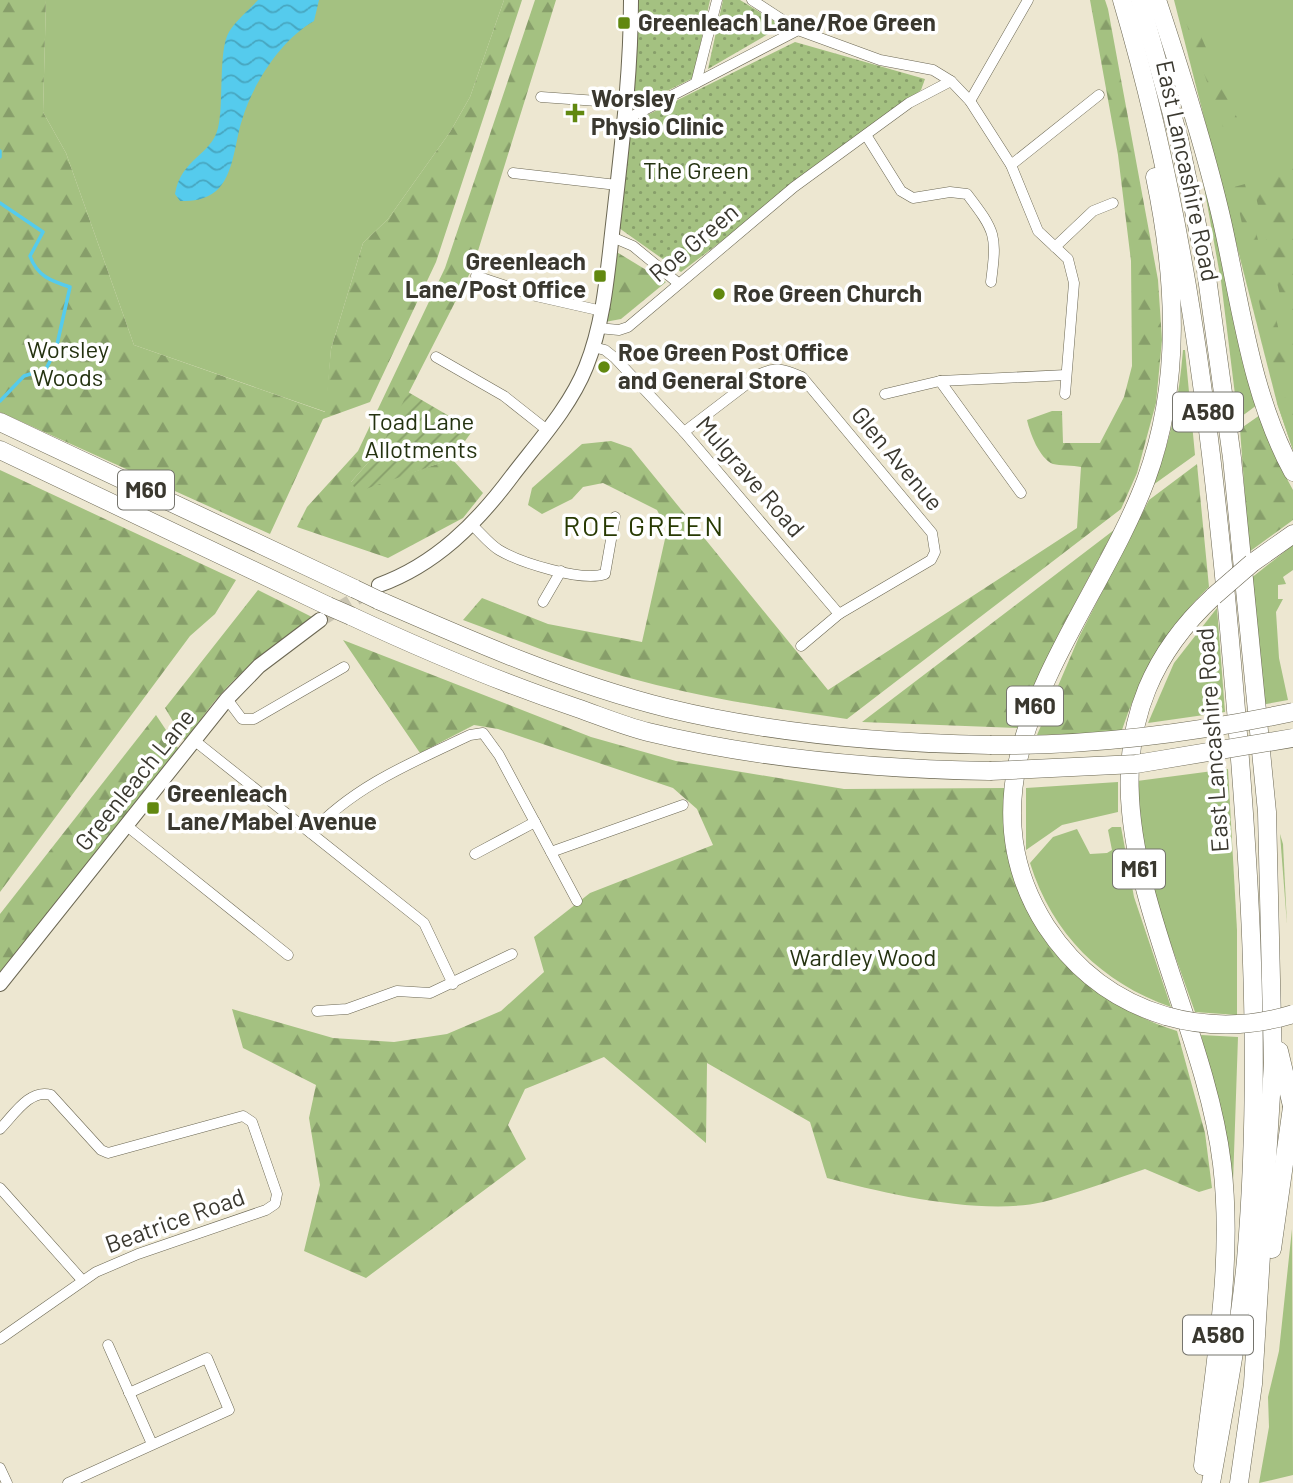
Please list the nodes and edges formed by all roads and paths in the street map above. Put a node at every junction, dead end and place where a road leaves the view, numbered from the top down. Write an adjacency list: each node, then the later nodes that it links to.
1 (631, 0): 14 (street)
2 (717, 0): 10 (street)
3 (752, 0): 8 (street)
4 (1028, 0): 13 (street)
5 (1140, 0): 67 (highway, East Lancashire Road / A580)
6 (1157, 0): 38 (highway)
7 (1124, 7): 66 (highway, M60, bridge); 82 (highway, East Lancashire Road / A580)
8 (798, 30): 9 (street); 10 (street)
9 (951, 81): 13 (street); 16 (street, Roe Green)
10 (696, 83): 15 (street)
11 (1099, 95): 17 (street)
12 (541, 97): 14 (street)
13 (970, 101): 17 (street)
14 (626, 103): 15 (street)
15 (625, 120): 19 (street)
16 (866, 135): 24 (street, Roe Green); 25 (street)
17 (1010, 165): 22 (street)
18 (513, 173): 19 (street)
19 (617, 185): 21 (street)
20 (1113, 203): 22 (street)
21 (611, 237): 24 (street); 26 (street)
22 (1055, 247): 30 (street)
23 (476, 276): 26 (street)
24 (678, 282): 27 (street, Roe Green)
25 (991, 282)
26 (602, 311): 27 (street)
27 (598, 328): 28 (street)
28 (593, 347): 35 (street); 36 (street, Mulgrave Road)
29 (436, 357): 35 (street)
30 (1066, 375): 31 (street); 33 (street)
31 (940, 381): 32 (street); 39 (street)
32 (885, 394)
33 (1065, 394)
34 (0, 422): 44 (highway, M60, bridge)
35 (547, 430): 41 (street)
36 (684, 432): 47 (street, Mulgrave Road); 47 (street, Glen Avenue)
37 (0, 450): 46 (highway, M60)
38 (1293, 472)
39 (1021, 493)
40 (615, 517): 43 (street)
41 (471, 524): 43 (street); 44 (street)
42 (1293, 534): 70 (highway, M61, bridge)
43 (561, 571): 45 (street)
44 (378, 592): 51 (highway, M60, bridge)
45 (543, 601)
46 (324, 613): 50 (street, Greenleach Lane); 52 (highway, M60, bridge)
47 (839, 614): 48 (street, Glen Avenue)
48 (801, 646)
49 (344, 667): 50 (street)
50 (228, 699): 53 (street, Greenleach Lane)
51 (1293, 712)
52 (1293, 738)
53 (195, 741): 56 (street, Greenleach Lane); 57 (street)
54 (682, 805): 58 (street)
55 (535, 822): 57 (street); 58 (street); 59 (street)
56 (127, 826): 62 (street); 63 (street, Greenleach Lane)
57 (311, 833): 64 (street)
58 (551, 852): 60 (street)
59 (475, 854)
60 (577, 901)
61 (512, 954): 64 (street)
62 (288, 955)
63 (0, 984)
64 (453, 984): 65 (street)
65 (317, 1011)
66 (1293, 1014)
67 (1273, 1031): 68 (highway); 75 (highway, East Lancashire Road / A580)
68 (1293, 1103): 75 (highway, A580)
69 (0, 1129): 72 (street, Beatrice Road)
70 (1221, 1155): 81 (highway, A580)
71 (0, 1188): 72 (street, Beatrice Road)
72 (82, 1280): 73 (street, Beatrice Road)
73 (0, 1339)
74 (108, 1345): 76 (street)
75 (1253, 1384): 83 (highway, East Lancashire Road / A580)
76 (129, 1393): 77 (street); 77 (street)
77 (152, 1444): 80 (street)
78 (0, 1468): 79 (street)
79 (7, 1483)
80 (68, 1483)
81 (1201, 1483)
82 (1211, 1483)
83 (1239, 1483)

